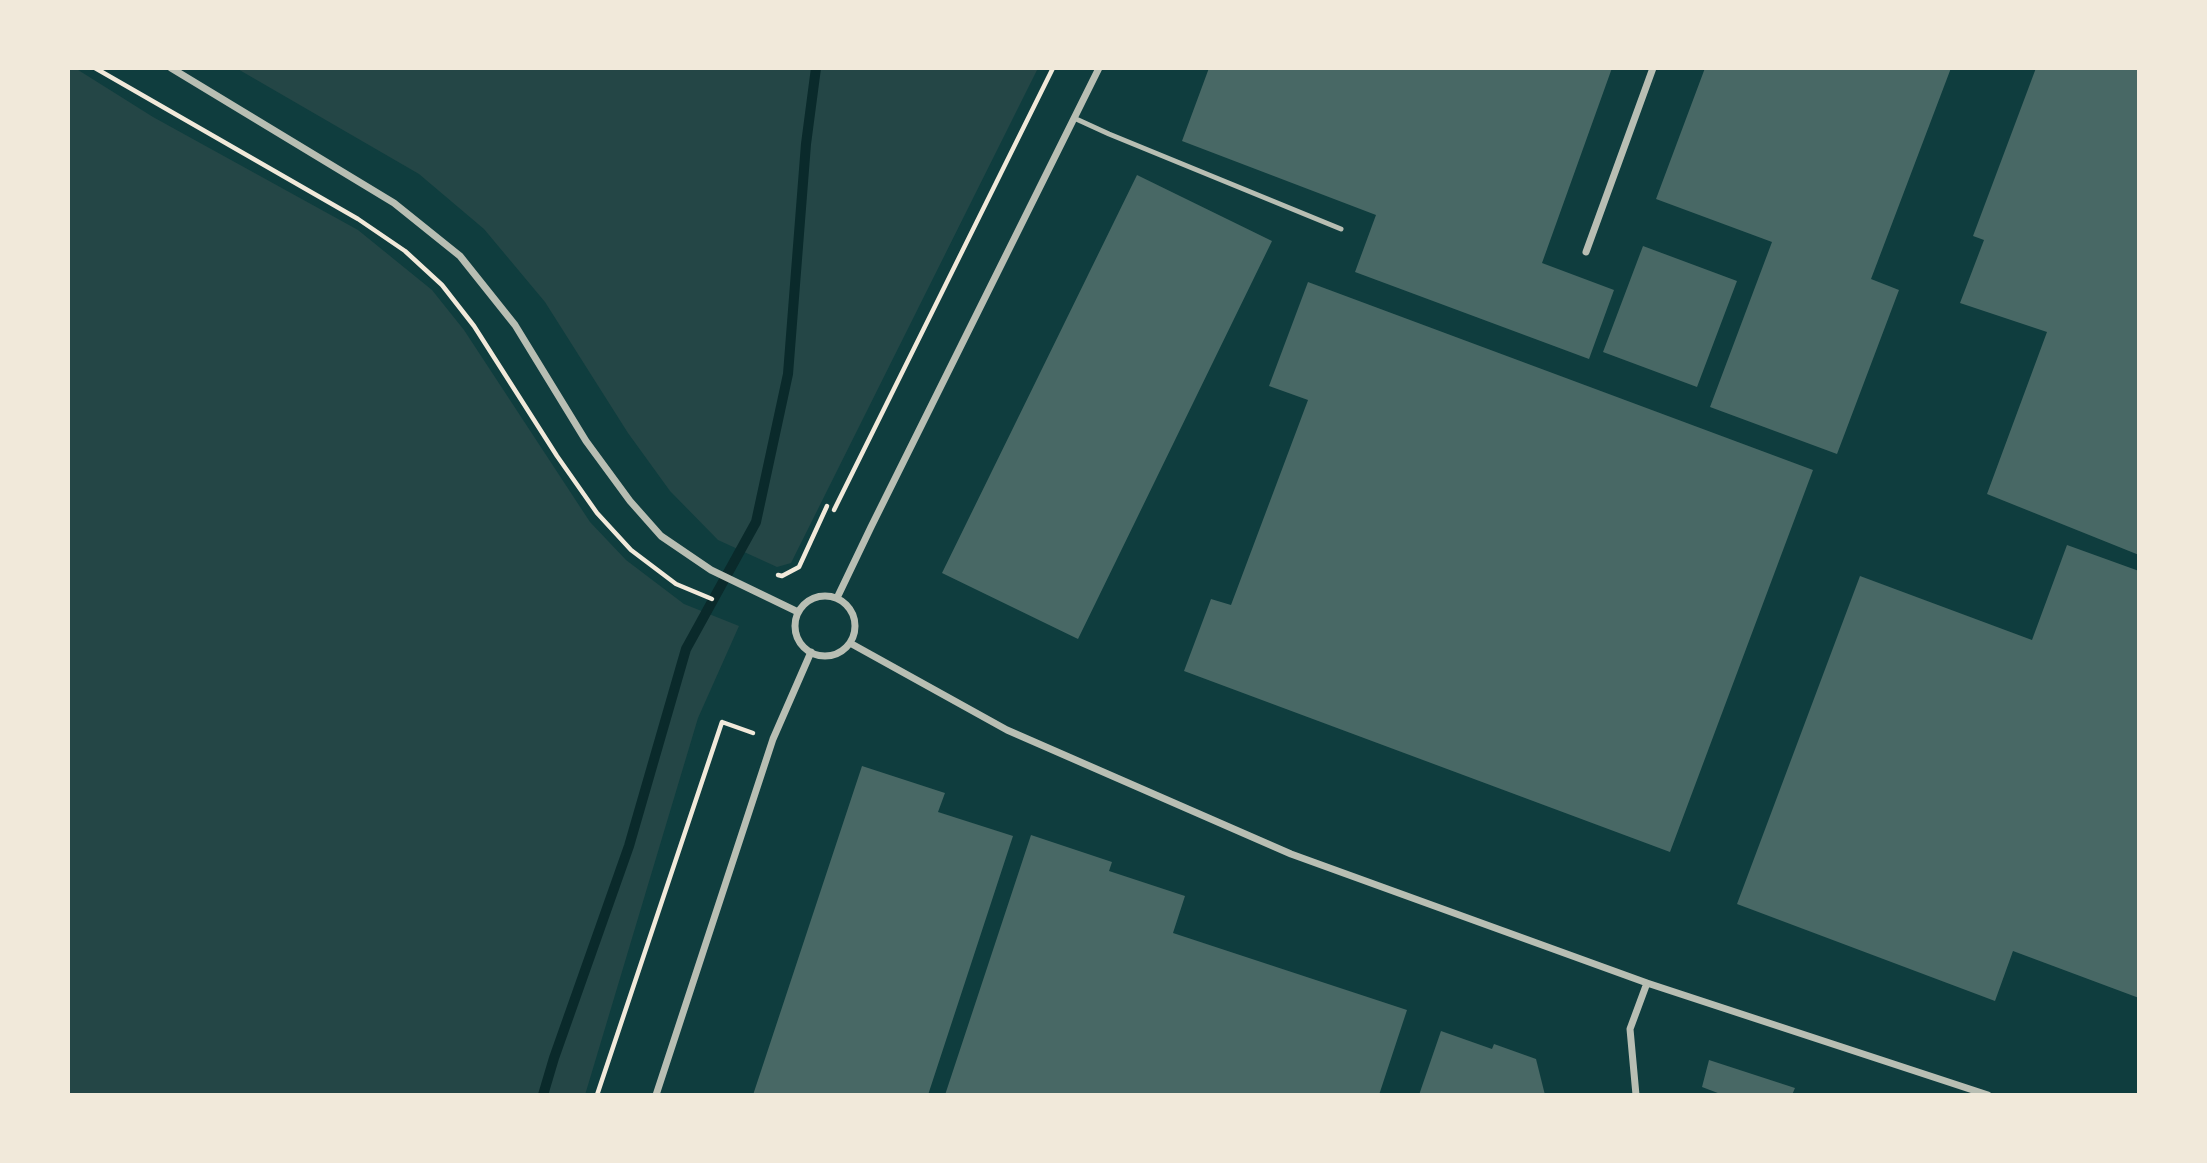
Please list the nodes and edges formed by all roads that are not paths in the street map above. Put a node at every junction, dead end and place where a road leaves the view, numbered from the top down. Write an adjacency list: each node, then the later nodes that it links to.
1 (171, 68): 8 (street)
2 (1099, 68): 4 (street)
3 (1653, 68): 6 (street)
4 (1074, 118): 5 (lane); 7 (street)
5 (1341, 229)
6 (1586, 252)
7 (837, 598): 8 (street); 9 (street)
8 (799, 612): 10 (street)
9 (850, 643): 10 (street); 11 (street)
10 (811, 652): 12 (street)
11 (1647, 982): 13 (street); 14 (street)
12 (656, 1095)
13 (1636, 1095)
14 (1988, 1095)

